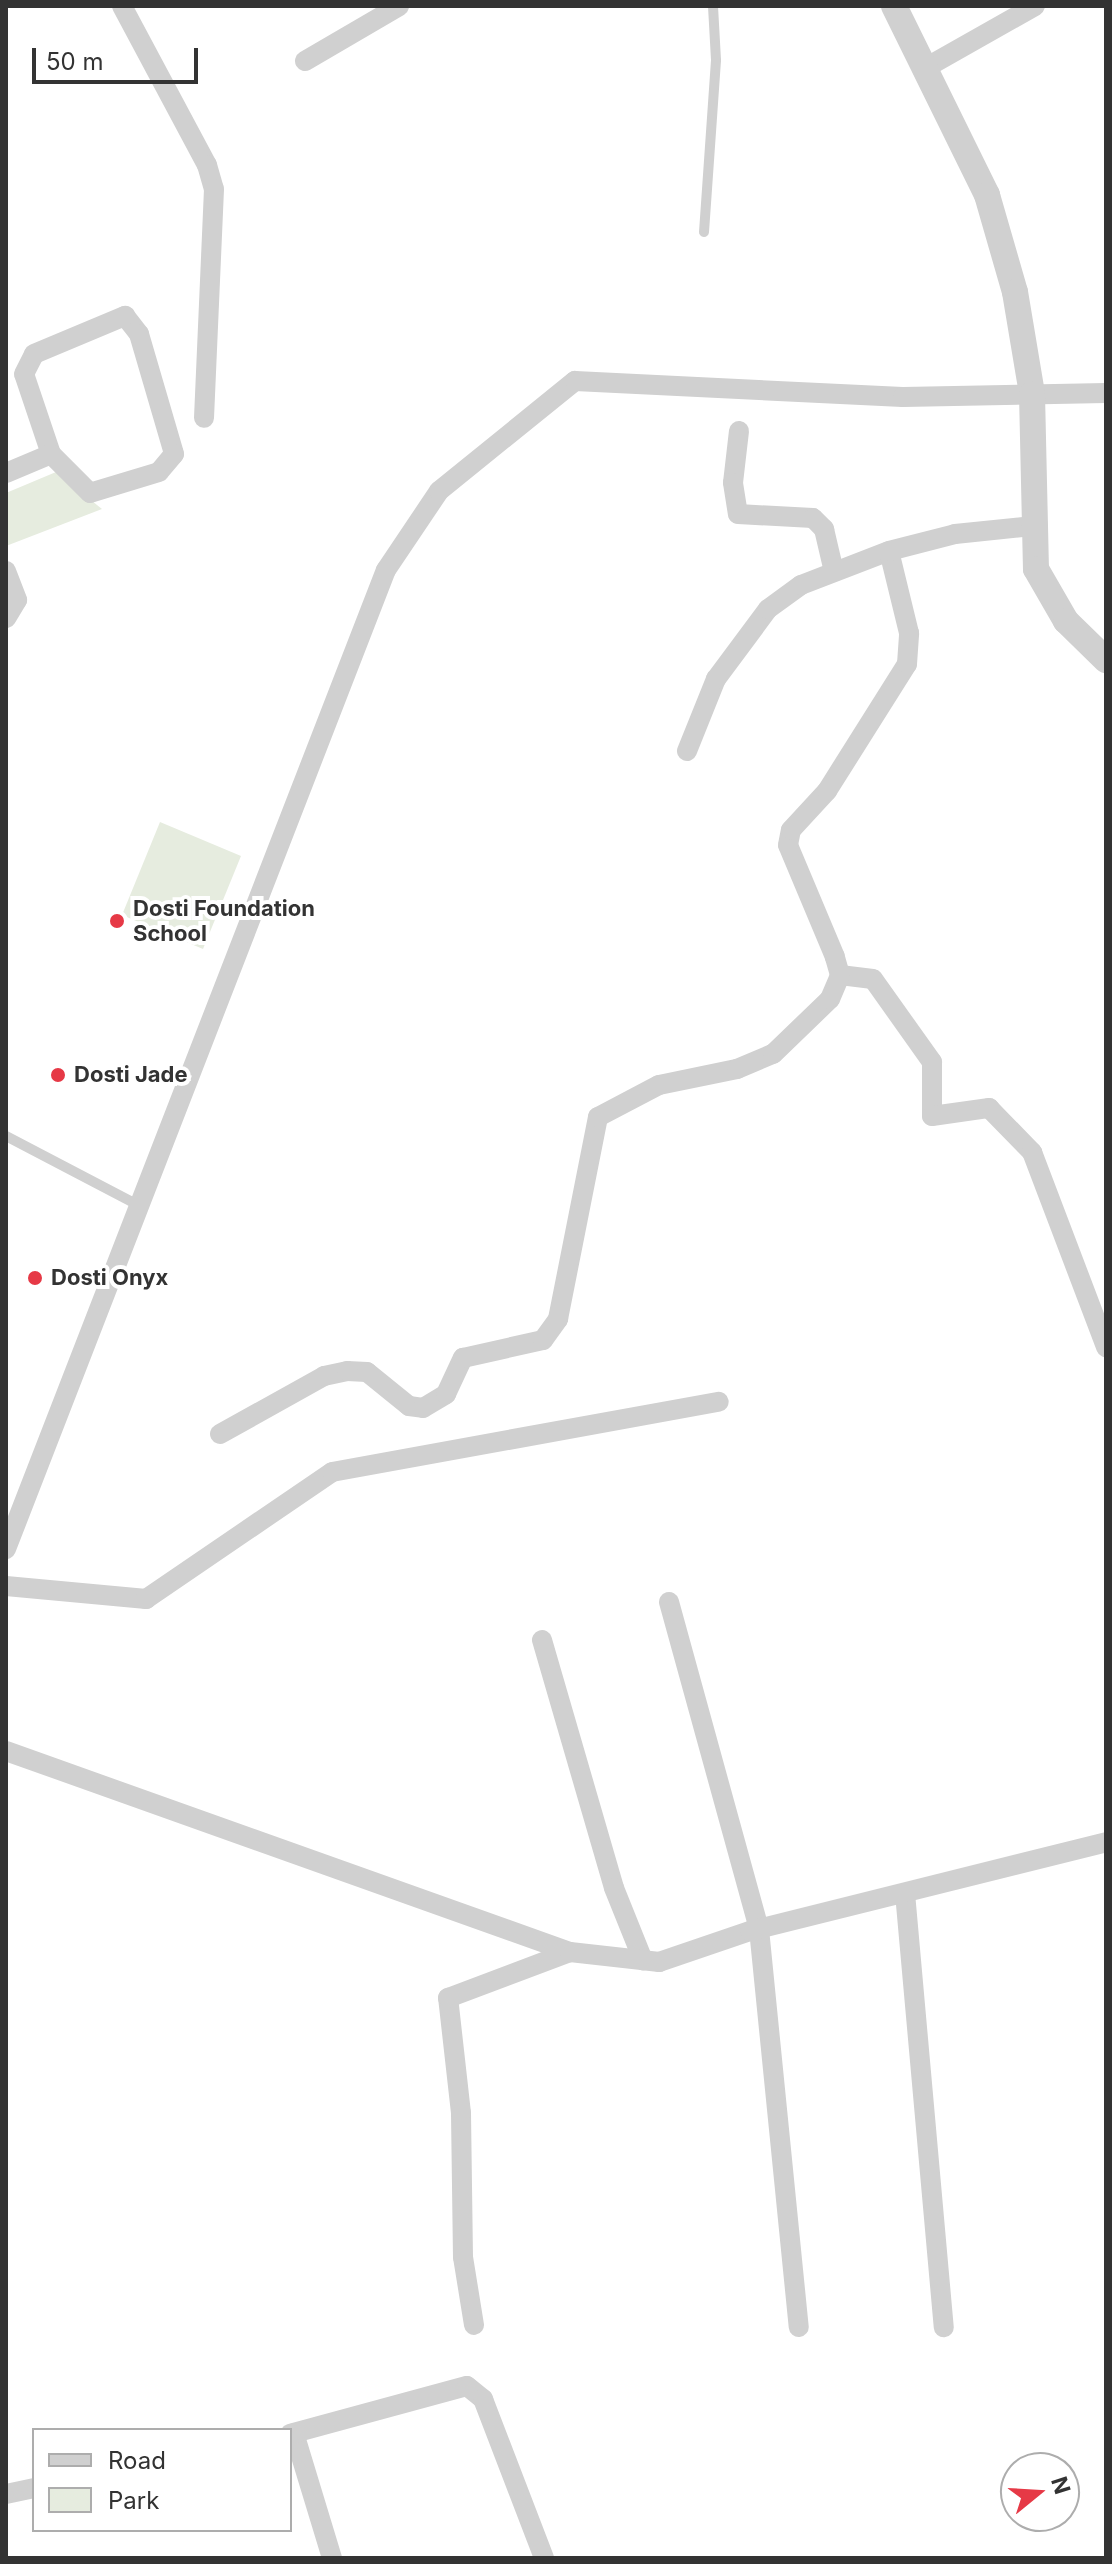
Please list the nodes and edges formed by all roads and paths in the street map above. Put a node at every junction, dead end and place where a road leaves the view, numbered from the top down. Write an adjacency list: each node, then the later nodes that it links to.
1 (122, 6): 11 (street)
2 (399, 6): 6 (street)
3 (713, 6): 8 (lane)
4 (894, 6): 7 (street)
5 (1035, 6): 7 (street)
6 (305, 61)
7 (927, 67): 10 (street)
8 (704, 232)
9 (1106, 393): 10 (street)
10 (1032, 394): 15 (street); 24 (street)
11 (204, 418)
12 (739, 431): 18 (street)
13 (51, 454): 13 (street); 14 (street)
14 (6, 473)
15 (1033, 526): 16 (street); 20 (street)
16 (889, 551): 18 (street); 22 (street)
17 (6, 571): 19 (street)
18 (834, 572): 21 (street)
19 (6, 618)
20 (1106, 660)
21 (687, 751)
22 (840, 975): 25 (street); 27 (street)
23 (6, 1136): 24 (lane)
24 (140, 1206): 28 (street)
25 (1106, 1347)
26 (719, 1402): 29 (street)
27 (220, 1434)
28 (6, 1549)
29 (6, 1586)
30 (669, 1602): 35 (street)
31 (542, 1640): 37 (street)
32 (6, 1751): 36 (street)
33 (1106, 1842): 34 (street)
34 (905, 1893): 35 (street); 40 (street)
35 (759, 1929): 37 (street); 39 (street)
36 (570, 1952): 37 (street); 38 (street)
37 (643, 1960)
38 (474, 2325)
39 (799, 2327)
40 (944, 2327)
41 (292, 2434): 44 (street); 45 (street)
42 (32, 2488): 43 (street)
43 (6, 2494)
44 (332, 2558)
45 (544, 2558)

